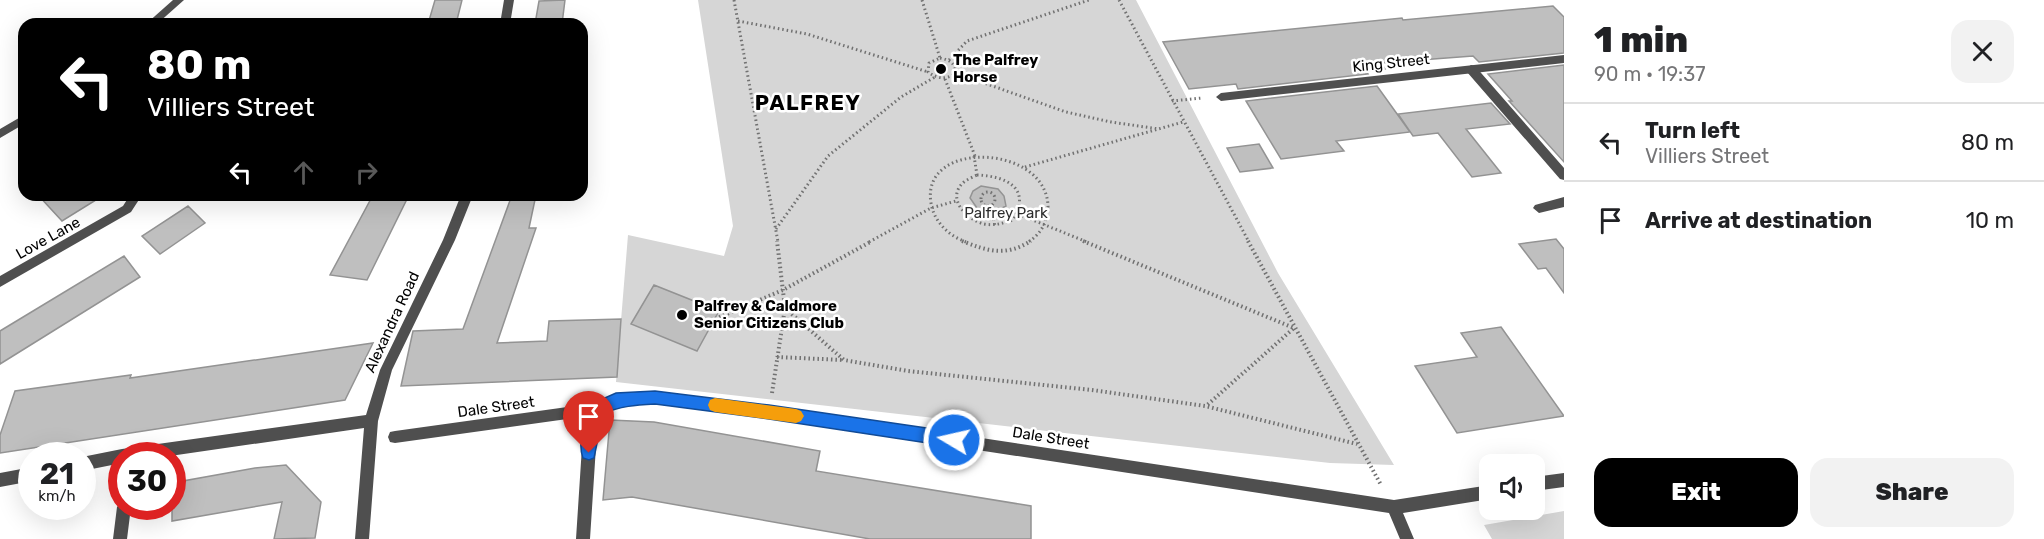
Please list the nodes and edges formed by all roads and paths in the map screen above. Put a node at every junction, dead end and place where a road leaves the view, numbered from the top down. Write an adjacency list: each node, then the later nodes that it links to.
1 (179, 0): 7 (street)
2 (509, 0): 8 (street)
3 (734, 0): 9 (path)
4 (922, 0): 10 (path)
5 (1089, 0): 12 (path)
6 (1119, 0): 19 (path)
7 (158, 18)
8 (506, 18)
9 (738, 21): 14 (path); 38 (path)
10 (940, 58): 12 (path); 14 (path)
11 (1564, 59): 13 (street, King Street)
12 (949, 60): 15 (path)
13 (1471, 69): 18 (street, King Street); 27 (street)
14 (928, 72): 16 (path)
15 (956, 73): 17 (path); 22 (path)
16 (935, 77): 17 (path); 38 (path)
17 (945, 79): 24 (path)
18 (1221, 97): 19 (path)
19 (1172, 101): 20 (path)
20 (1183, 122): 22 (path); 43 (path)
21 (18, 123): 23 (street)
22 (1159, 129): 25 (path)
23 (0, 134)
24 (974, 156): 25 (path); 26 (path); 33 (path)
25 (1024, 167): 37 (path)
26 (977, 175): 30 (path); 35 (path)
27 (1564, 176)
28 (132, 201): 39 (street, Love Lane)
29 (465, 201): 49 (street, Alexandra Road)
30 (956, 201): 33 (path); 36 (path)
31 (1564, 202): 34 (street)
32 (990, 206): 32 (path); 36 (path)
33 (931, 208): 37 (path); 40 (path)
34 (1539, 208)
35 (1018, 214): 36 (path); 37 (path)
36 (995, 226)
37 (1046, 228): 43 (path)
38 (776, 230): 40 (path)
39 (0, 282)
40 (783, 290): 41 (path); 42 (path)
41 (785, 308): 44 (path); 45 (path)
42 (715, 319)
43 (1294, 328): 46 (path); 51 (path)
44 (777, 357): 45 (path); 48 (path)
45 (844, 360): 46 (path)
46 (1205, 406): 51 (path)
47 (596, 409): 48 (street, Dale Street); 50 (street, Dale Street); 62 (street)
48 (769, 412): 58 (street, Dale Street)
49 (371, 421): 52 (street); 61 (street, Alexandra Road)
50 (395, 437)
51 (1357, 444): 58 (path)
52 (186, 447)
53 (18, 477): 54 (street)
54 (0, 480)
55 (1564, 480): 56 (street)
56 (1545, 483)
57 (1479, 494): 58 (street, Dale Street)
58 (1394, 507): 63 (street)
59 (122, 520): 60 (street)
60 (120, 539)
61 (362, 539)
62 (583, 539)
63 (1407, 539)

